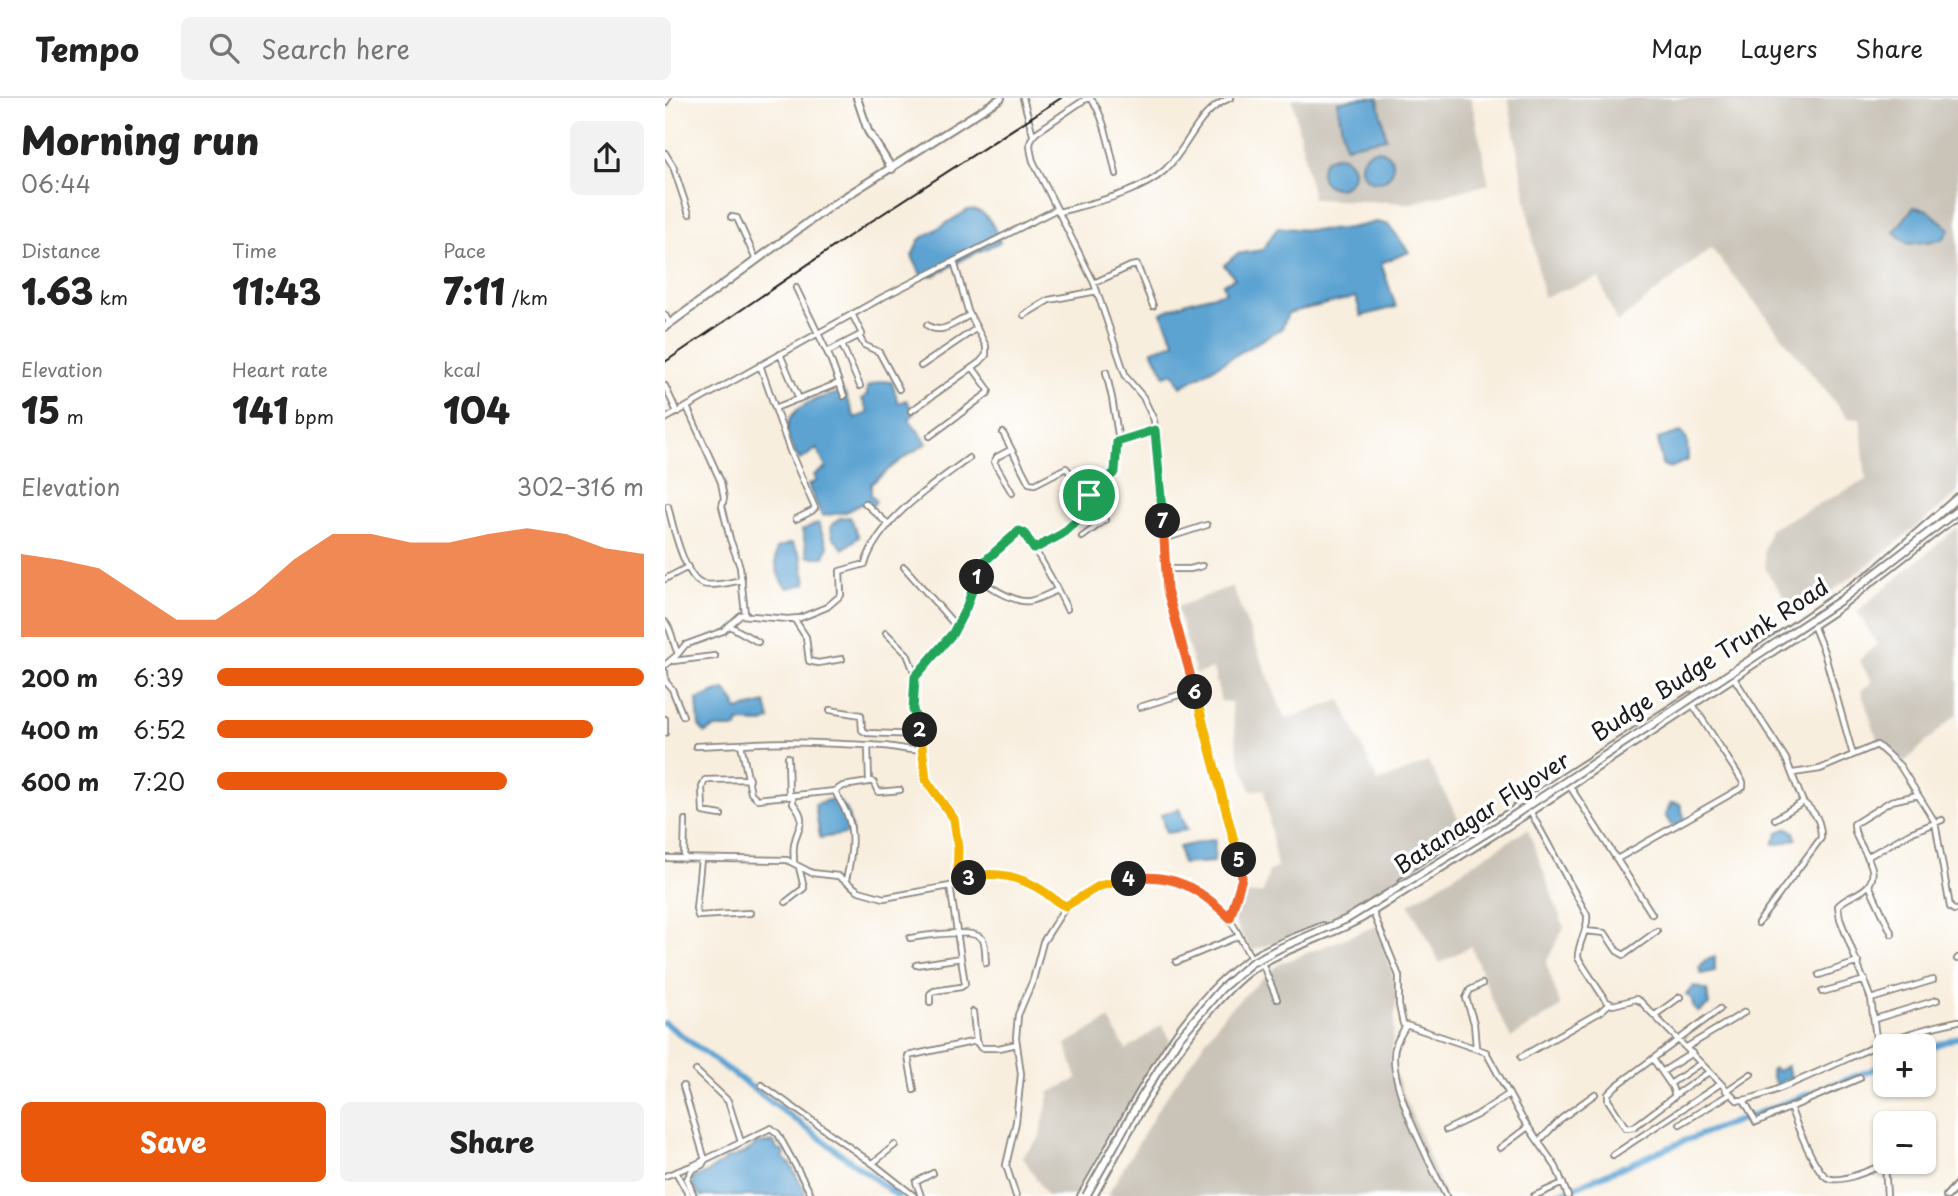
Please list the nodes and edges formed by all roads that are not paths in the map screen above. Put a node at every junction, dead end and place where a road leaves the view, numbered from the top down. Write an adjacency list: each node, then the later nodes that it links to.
1 (668, 98): 7 (street)
2 (857, 98): 10 (street)
3 (1001, 98): 10 (street)
4 (1023, 98): 8 (street)
5 (1230, 98): 12 (street)
6 (1093, 99): 8 (street); 11 (street)
7 (665, 103)
8 (1033, 135): 12 (street)
9 (665, 153): 13 (street)
10 (892, 169): 15 (street)
11 (1116, 174)
12 (1058, 210): 16 (street); 17 (street)
13 (689, 214)
14 (731, 217): 15 (street)
15 (757, 260): 26 (street)
16 (954, 261): 21 (street); 22 (street)
17 (1094, 284): 19 (street); 20 (street)
18 (796, 288): 28 (street)
19 (1097, 291): 24 (street); 48 (street)
20 (1153, 306)
21 (852, 314): 28 (street); 29 (street)
22 (970, 314): 25 (street); 27 (street)
23 (665, 315): 26 (street)
24 (1024, 315)
25 (927, 325)
26 (668, 326)
27 (977, 328): 34 (street); 35 (street)
28 (818, 333): 31 (street); 32 (street)
29 (859, 336): 30 (street); 40 (street)
30 (842, 345): 31 (street); 39 (street)
31 (827, 352): 37 (street)
32 (780, 354): 33 (street); 42 (street)
33 (760, 365): 43 (street); 44 (street)
34 (921, 366)
35 (973, 368): 45 (street); 50 (street)
36 (1106, 372): 51 (street)
37 (839, 383): 41 (street); 42 (street)
38 (665, 386): 46 (street)
39 (860, 386)
40 (899, 389)
41 (844, 396)
42 (799, 399): 44 (street)
43 (687, 407): 46 (street); 73 (street)
44 (775, 408): 61 (street)
45 (911, 411)
46 (677, 412): 47 (street)
47 (665, 419)
48 (1155, 430): 51 (street); 65 (street)
49 (1003, 433): 52 (street)
50 (930, 436)
51 (1119, 441): 55 (street)
52 (1010, 450): 54 (street); 55 (street)
53 (969, 458): 62 (street)
54 (1011, 494)
55 (1089, 495): 58 (street)
56 (1958, 497): 115 (street, Budge Budge Trunk Road)
57 (865, 503): 62 (street)
58 (1095, 504): 64 (street); 66 (street)
59 (668, 506): 68 (street)
60 (1958, 512): 79 (street, Budge Budge Trunk Road); 222 (street, Batanagar Flyover, bridge)
61 (796, 519)
62 (889, 525): 77 (street)
63 (1207, 525): 65 (street)
64 (1082, 537)
65 (1164, 539): 70 (street)
66 (1034, 549): 71 (street); 74 (street)
67 (1202, 566): 70 (street)
68 (688, 567): 72 (street); 73 (street)
69 (904, 568): 81 (street)
70 (1166, 569): 92 (street)
71 (977, 578): 74 (street); 81 (street)
72 (665, 579)
73 (742, 580): 76 (street)
74 (1057, 590): 75 (street)
75 (1067, 609)
76 (745, 614): 77 (street); 80 (street)
77 (794, 619): 86 (street)
78 (665, 622): 84 (street)
79 (1813, 625): 90 (street, Budge Budge Trunk Road); 104 (street)
80 (730, 626): 83 (street); 84 (street)
81 (956, 626): 89 (street)
82 (886, 633): 89 (street)
83 (758, 642)
84 (678, 653): 87 (street)
85 (715, 656): 87 (street)
86 (842, 659)
87 (667, 663)
88 (665, 672): 91 (street)
89 (916, 675): 99 (street)
90 (1734, 678): 93 (street, Budge Budge Trunk Road); 106 (street)
91 (666, 683): 96 (street)
92 (1195, 690): 94 (street); 139 (street)
93 (1693, 705): 109 (street, Budge Budge Trunk Road); 126 (street)
94 (1140, 707)
95 (830, 710): 99 (street)
96 (683, 716)
97 (665, 719): 98 (street)
98 (665, 733)
99 (920, 735): 103 (street)
100 (741, 744): 101 (street); 102 (street); 107 (street)
101 (696, 746)
102 (867, 746): 103 (street); 108 (street)
103 (922, 750): 129 (street)
104 (1853, 755): 106 (street); 112 (street)
105 (788, 757): 113 (street)
106 (1793, 773): 114 (street)
107 (745, 780): 113 (street); 117 (street)
108 (869, 780): 110 (street); 111 (street)
109 (1569, 785): 116 (street, Budge Budge Trunk Road); 126 (street)
110 (900, 790)
111 (835, 791): 113 (street); 128 (street)
112 (1918, 795): 121 (street); 122 (street)
113 (791, 797): 127 (street)
114 (1803, 802): 118 (street); 140 (street)
115 (1525, 803): 116 (street); 133 (street, Budge Budge Trunk Road)
116 (1531, 811): 136 (street, Budge Budge Trunk Road); 141 (street)
117 (721, 815)
118 (1775, 819)
119 (685, 820): 124 (street)
120 (1943, 820): 121 (street)
121 (1935, 822): 122 (street); 135 (street)
122 (1867, 857): 131 (street)
123 (665, 858): 124 (street)
124 (684, 859): 125 (street)
125 (701, 859): 127 (street); 137 (street)
126 (1617, 859): 138 (street)
127 (796, 864): 128 (street); 132 (street)
128 (846, 880): 130 (street)
129 (957, 883): 130 (street); 134 (street)
130 (950, 886): 143 (street)
131 (1869, 886): 144 (street); 150 (street)
132 (786, 902)
133 (1369, 903): 136 (street); 148 (street, Budge Budge Trunk Road)
134 (1066, 906): 139 (street); 176 (street)
135 (1958, 910)
136 (1372, 911): 152 (street, Budge Budge Trunk Road); 171 (street)
137 (750, 913)
138 (1652, 914)
139 (1230, 918): 145 (street)
140 (1758, 923)
141 (1585, 931): 142 (street); 164 (street)
142 (1657, 931)
143 (957, 932): 146 (street); 147 (street); 151 (street)
144 (1892, 934)
145 (1239, 936): 148 (street); 149 (street)
146 (911, 938)
147 (961, 958): 153 (street); 163 (street)
148 (1251, 958): 222 (street, Budge Budge Trunk Road)
149 (1176, 962)
150 (1858, 962): 154 (street); 155 (street)
151 (985, 963)
152 (1262, 963): 160 (street); 223 (street, Budge Budge Trunk Road)
153 (916, 965)
154 (1819, 975)
155 (1865, 980): 158 (street); 161 (street)
156 (1933, 980): 161 (street)
157 (1482, 984): 178 (street)
158 (1822, 992)
159 (1681, 998): 168 (street)
160 (1277, 999)
161 (1871, 999): 169 (street)
162 (1937, 1000): 169 (street)
163 (930, 1002)
164 (1609, 1004): 168 (street); 181 (street)
165 (1720, 1009): 174 (street)
166 (973, 1012): 175 (street)
167 (1745, 1012): 177 (street)
168 (1655, 1015): 174 (street)
169 (1874, 1019): 172 (street)
170 (1958, 1021): 173 (street)
171 (1406, 1026): 178 (street); 224 (street)
172 (1876, 1034)
173 (1912, 1034)
174 (1679, 1039): 177 (street); 182 (street)
175 (976, 1041): 176 (street); 193 (street)
176 (1017, 1044): 221 (street)
177 (1687, 1047): 180 (street)
178 (1476, 1048): 195 (street)
179 (1873, 1048): 198 (street)
180 (1692, 1053): 183 (street); 185 (street)
181 (1521, 1058)
182 (1653, 1059): 185 (street); 197 (street)
183 (1701, 1063): 186 (street); 189 (street)
184 (696, 1071): 204 (street)
185 (1662, 1072): 189 (street)
186 (1709, 1072): 190 (street); 197 (street)
187 (1751, 1074): 194 (street)
188 (1860, 1078): 199 (street)
189 (1670, 1084): 197 (street)
190 (1720, 1084): 194 (street); 207 (street)
191 (762, 1085): 209 (street)
192 (683, 1086): 208 (street)
193 (914, 1090)
194 (1728, 1093): 198 (street); 200 (street)
195 (1509, 1094): 201 (street); 202 (street)
196 (1595, 1094): 203 (street)
197 (1675, 1095)
198 (1744, 1100): 199 (street)
199 (1790, 1107): 210 (street)
200 (1680, 1124)
201 (1528, 1127): 203 (street); 206 (street)
202 (1446, 1130)
203 (1539, 1141): 216 (street)
204 (741, 1142): 208 (street); 218 (street)
205 (895, 1144): 209 (street)
206 (1500, 1148)
207 (1613, 1155)
208 (705, 1160): 211 (street); 217 (street)
209 (873, 1163): 219 (street)
210 (1873, 1168)
211 (676, 1172): 214 (street); 217 (street)
212 (933, 1173): 220 (street)
213 (1886, 1174): 227 (street)
214 (665, 1176)
215 (1958, 1184): 228 (street)
216 (1564, 1185): 225 (street); 226 (street)
217 (691, 1196)
218 (812, 1196)
219 (914, 1196)
220 (921, 1196)
221 (1016, 1196)
222 (1083, 1196)
223 (1093, 1196)
224 (1446, 1196)
225 (1534, 1196)
226 (1568, 1196)
227 (1887, 1196)
228 (1947, 1196)

